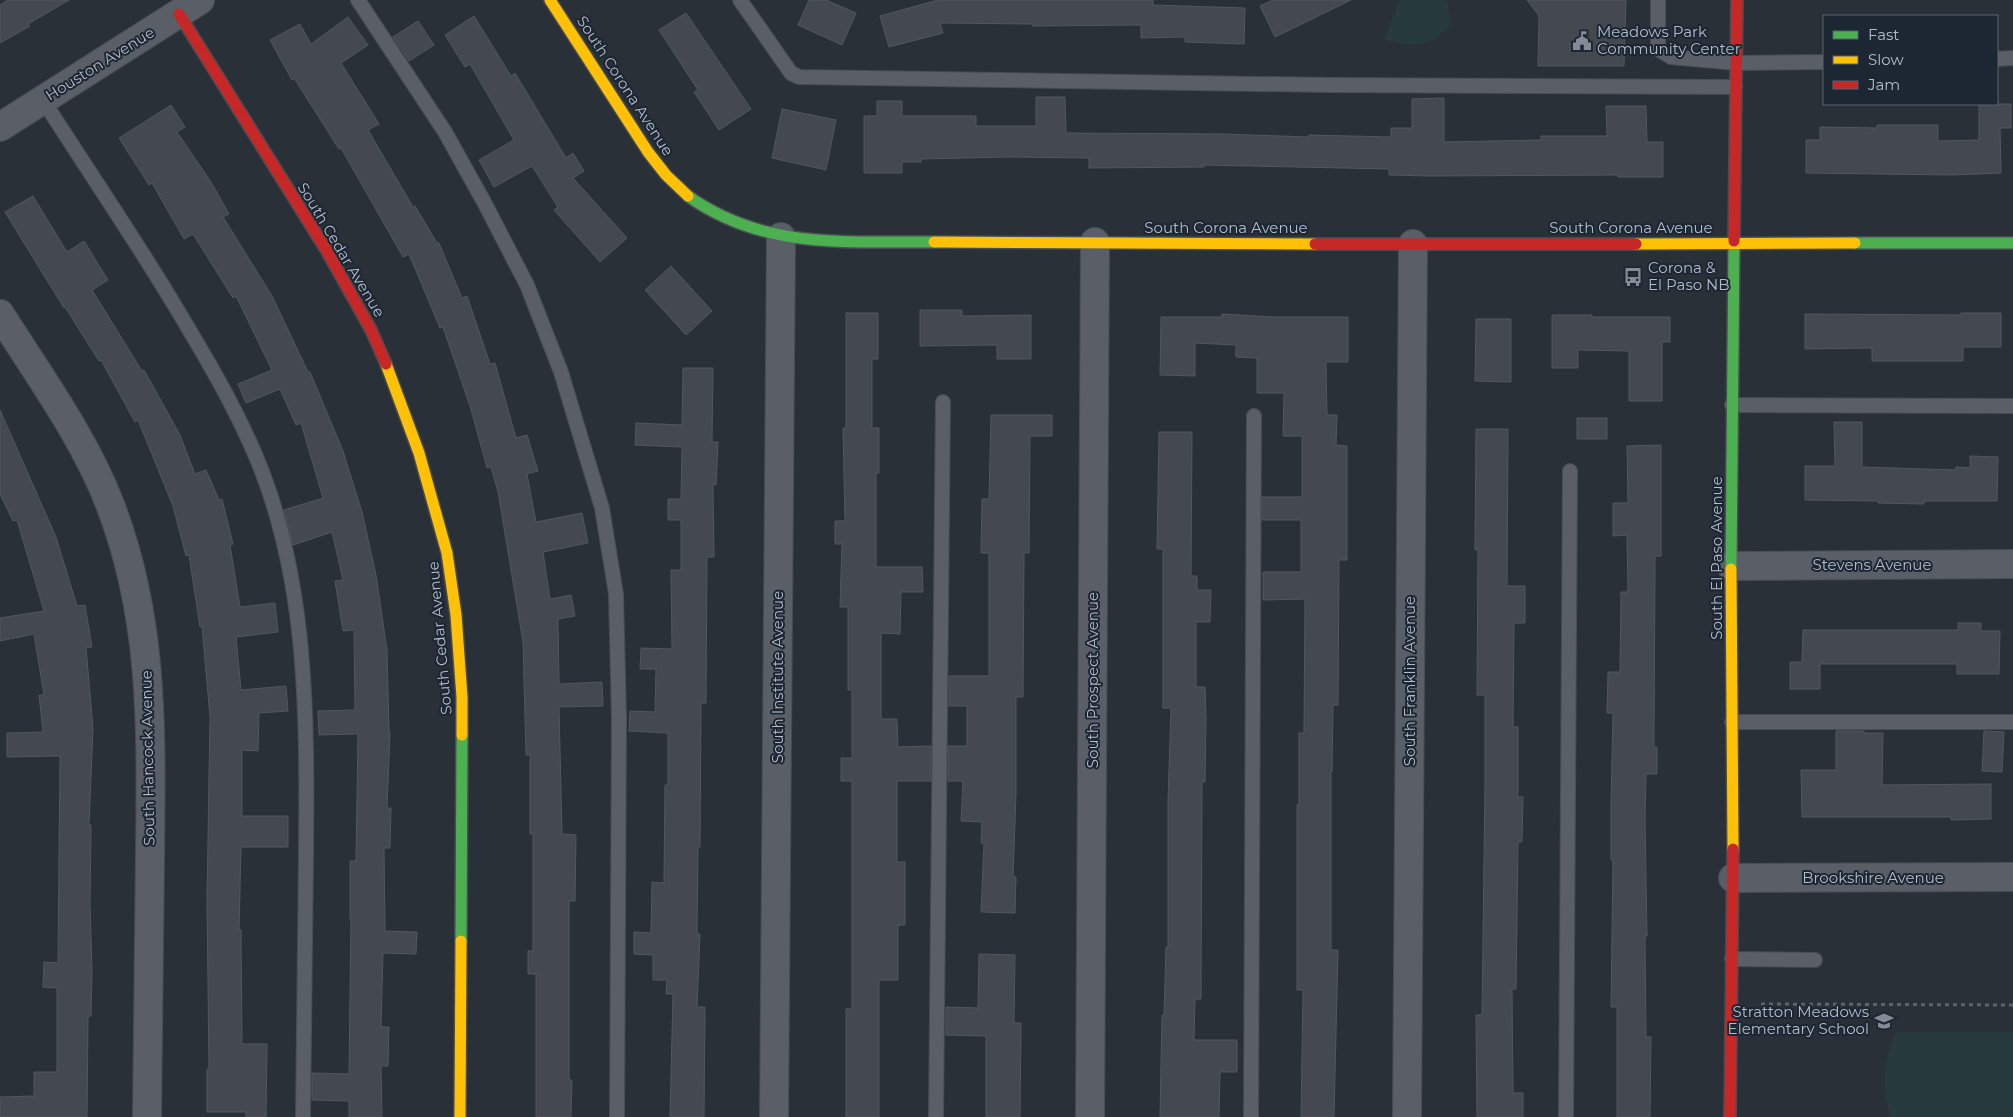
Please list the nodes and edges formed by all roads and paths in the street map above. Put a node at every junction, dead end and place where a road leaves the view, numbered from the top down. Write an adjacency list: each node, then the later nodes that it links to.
1 (358, 0): 38 (lane)
2 (550, 0): 14 (street, South Corona Avenue)
3 (740, 0): 11 (lane)
4 (1658, 0): 10 (lane)
5 (1737, 0): 10 (street, South El Paso Avenue)
6 (189, 7): 12 (street, Houston Avenue); 37 (street, South Cedar Avenue)
7 (1998, 58): 8 (lane)
8 (2013, 58)
9 (1823, 62): 10 (lane)
10 (1736, 63): 11 (street, South El Paso Avenue)
11 (1736, 87): 18 (street, South El Paso Avenue)
12 (43, 100): 13 (street, Houston Avenue); 36 (lane)
13 (0, 127)
14 (781, 236): 15 (street, South Corona Avenue); 39 (street, South Institute Avenue)
15 (1095, 242): 17 (street, South Corona Avenue); 41 (street, South Prospect Avenue)
16 (2013, 242): 18 (street, South Corona Avenue)
17 (1413, 244): 18 (street, South Corona Avenue); 43 (street, South Franklin Avenue)
18 (1734, 244): 21 (street, South El Paso Avenue)
19 (0, 314): 35 (street, South Hancock Avenue)
20 (943, 402): 40 (lane)
21 (1732, 405): 22 (lane); 26 (street, South El Paso Avenue)
22 (2013, 406)
23 (1254, 416): 42 (lane)
24 (1570, 471): 44 (lane)
25 (2013, 564): 26 (street, Stevens Avenue)
26 (1731, 566): 27 (street, South El Paso Avenue)
27 (1732, 722): 28 (lane); 30 (street, South El Paso Avenue)
28 (2013, 722)
29 (2013, 877): 30 (street, Brookshire Avenue)
30 (1733, 878): 31 (street, South El Paso Avenue)
31 (1732, 959): 32 (lane); 45 (street, South El Paso Avenue)
32 (1815, 960)
33 (1761, 1004): 34 (path)
34 (2013, 1005)
35 (147, 1117)
36 (303, 1117)
37 (460, 1117)
38 (617, 1117)
39 (774, 1117)
40 (936, 1117)
41 (1090, 1117)
42 (1251, 1117)
43 (1407, 1117)
44 (1566, 1117)
45 (1730, 1117)

